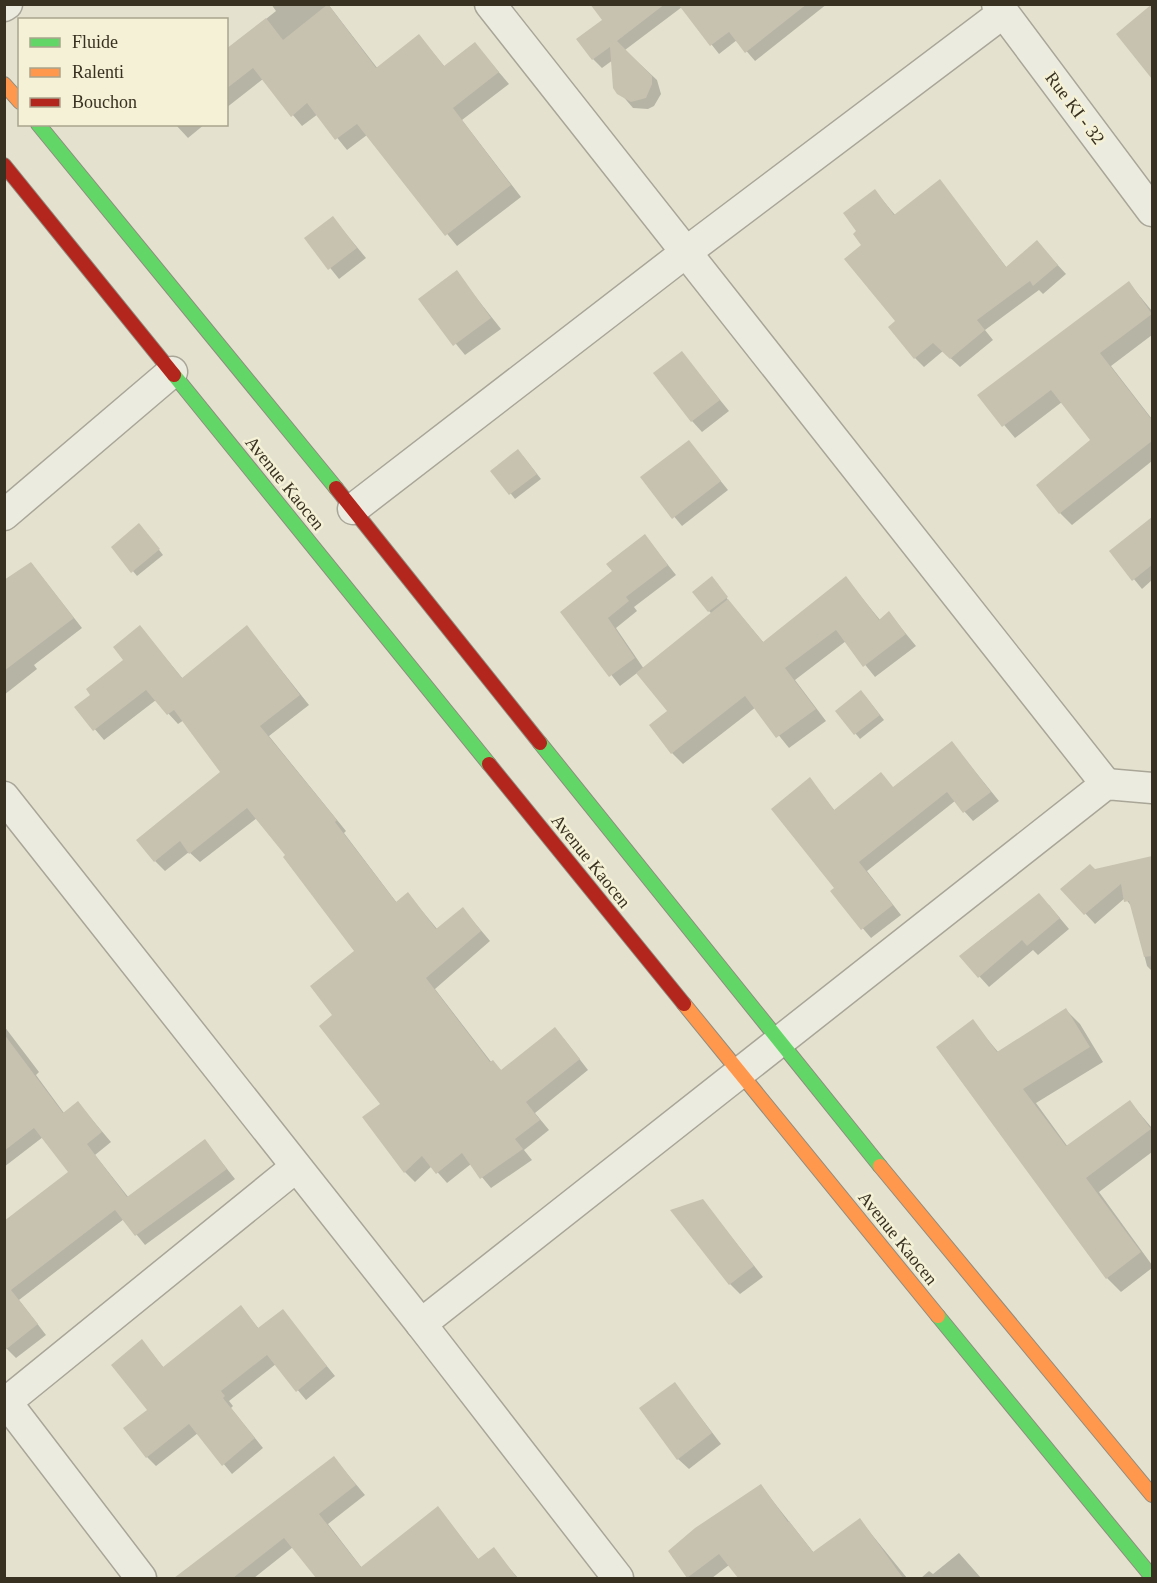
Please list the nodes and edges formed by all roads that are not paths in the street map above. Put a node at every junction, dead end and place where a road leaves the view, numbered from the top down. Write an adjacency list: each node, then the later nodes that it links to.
1 (490, 4): 8 (street)
2 (1000, 9): 7 (street, Rue KI - 32); 8 (street)
3 (4, 84): 4 (highway)
4 (18, 100)
5 (40, 126): 10 (highway, Avenue Kaocen)
6 (4, 165): 9 (highway, Avenue Kaocen)
7 (1152, 211)
8 (685, 253): 10 (street); 12 (street)
9 (172, 372): 11 (street); 16 (highway, Avenue Kaocen)
10 (353, 509): 15 (highway, Avenue Kaocen)
11 (4, 515)
12 (1106, 784): 13 (street); 15 (street)
13 (1152, 788)
14 (4, 797): 17 (street)
15 (778, 1042): 16 (street); 20 (highway, Avenue Kaocen)
16 (739, 1072): 18 (street); 21 (highway, Avenue Kaocen)
17 (296, 1167): 18 (street); 19 (street)
18 (421, 1324): 23 (street)
19 (5, 1402): 22 (street)
20 (1152, 1495)
21 (1152, 1577)
22 (141, 1578)
23 (618, 1578)

